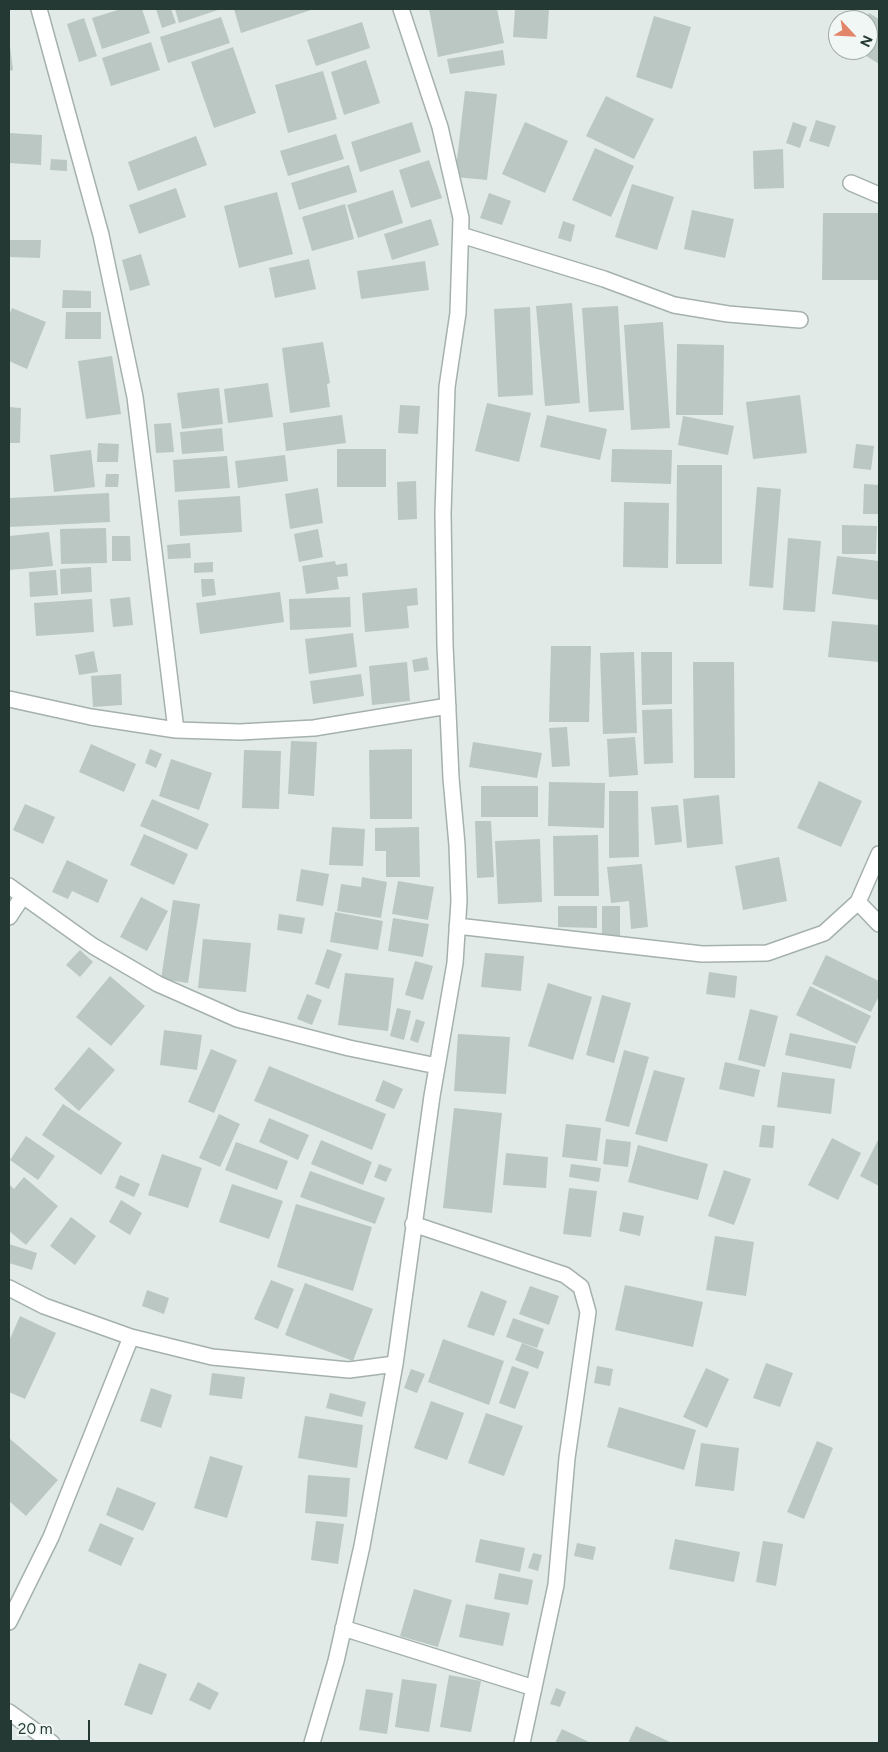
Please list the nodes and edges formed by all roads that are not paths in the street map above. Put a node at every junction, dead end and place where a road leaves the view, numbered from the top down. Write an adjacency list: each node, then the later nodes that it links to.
1 (39, 9): 9 (street)
2 (401, 9): 5 (street)
3 (851, 182): 4 (street)
4 (879, 195)
5 (461, 235): 6 (street); 8 (street)
6 (800, 320)
7 (9, 699): 9 (street)
8 (448, 706): 9 (street); 16 (street)
9 (176, 730)
10 (879, 854): 13 (street)
11 (9, 886): 12 (street)
12 (23, 896): 14 (street); 17 (street)
13 (858, 902): 15 (street); 16 (street)
14 (9, 917)
15 (879, 924)
16 (457, 926): 17 (street)
17 (437, 1066): 18 (street)
18 (413, 1224): 21 (street); 24 (street)
19 (9, 1288): 20 (street)
20 (131, 1337): 21 (street); 22 (street)
21 (395, 1364): 23 (street)
22 (9, 1622)
23 (343, 1628): 24 (street); 27 (street)
24 (534, 1688): 28 (street)
25 (9, 1712): 26 (street)
26 (52, 1743)
27 (312, 1743)
28 (522, 1743)

